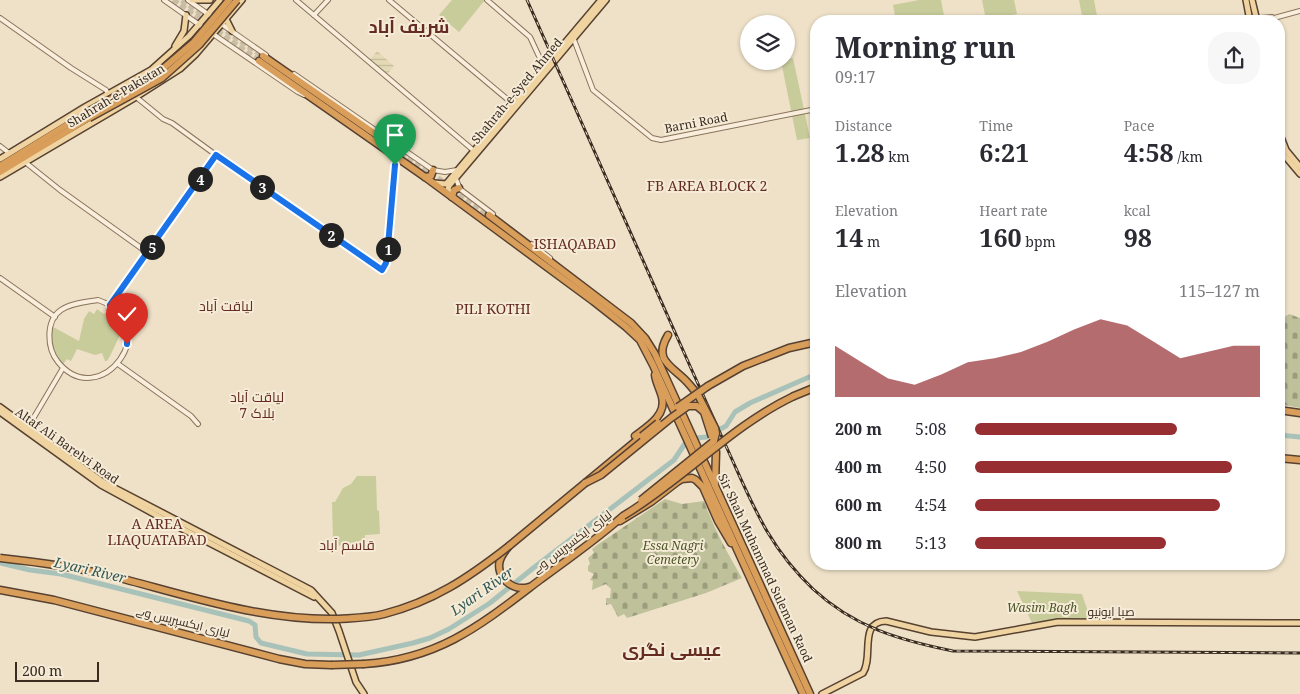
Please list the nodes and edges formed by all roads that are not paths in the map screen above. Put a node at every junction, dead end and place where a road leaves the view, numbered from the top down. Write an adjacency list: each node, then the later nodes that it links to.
1 (164, 0): 20 (street)
2 (188, 0): 19 (street)
3 (192, 0): 4 (main road)
4 (210, 0)
5 (220, 0): 17 (main road)
6 (229, 0): 44 (highway, bridge)
7 (237, 0): 44 (highway, bridge)
8 (242, 0): 26 (main road, Shahrah-e-Pakistan)
9 (296, 0): 21 (street)
10 (328, 0): 21 (street)
11 (389, 0): 41 (street)
12 (487, 0): 35 (street)
13 (601, 0): 31 (main road, Shahrah-e-Syed Ahmed)
14 (606, 0): 31 (main road, Shahrah-e-Syed Ahmed)
15 (1246, 0): 22 (main road)
16 (1252, 0): 23 (main road)
17 (215, 6): 19 (main road); 26 (main road)
18 (1300, 11): 24 (street)
19 (208, 14): 27 (street); 28 (main road)
20 (186, 15): 28 (street); 34 (main road)
21 (314, 15): 48 (street)
22 (1250, 15)
23 (1252, 15)
24 (1285, 15)
25 (0, 18): 37 (street)
26 (227, 18): 27 (main road, Shahrah-e-Pakistan); 29 (main road)
27 (222, 24): 29 (street); 30 (main road, Shahrah-e-Pakistan)
28 (198, 26): 30 (street); 32 (main road); 34 (main road)
29 (232, 31): 33 (street); 36 (street)
30 (213, 35): 32 (main road, Shahrah-e-Pakistan); 33 (street)
31 (573, 37): 35 (main road, Shahrah-e-Syed Ahmed); 43 (street, Barni Road); 60 (main road, Shahrah-e-Syed Ahmed)
32 (209, 40): 38 (main road, Shahrah-e-Pakistan)
33 (223, 42): 39 (street)
34 (174, 48): 37 (main road)
35 (544, 67): 41 (main road, Shahrah-e-Syed Ahmed)
36 (297, 76): 40 (highway); 45 (street)
37 (108, 94): 50 (main road)
38 (136, 97): 44 (main road, Shahrah-e-Pakistan); 51 (street)
39 (313, 99): 40 (highway); 63 (highway)
40 (327, 101): 42 (highway)
41 (513, 104): 48 (main road, Shahrah-e-Syed Ahmed)
42 (337, 108): 45 (highway); 49 (highway)
43 (810, 110)
44 (89, 117): 54 (main road, Shahrah-e-Pakistan); 56 (highway); 59 (highway)
45 (370, 126): 58 (street)
46 (0, 146): 50 (street)
47 (1285, 147): 57 (main road)
48 (473, 150): 60 (main road, Shahrah-e-Syed Ahmed)
49 (401, 152)
50 (9, 153): 53 (main road)
51 (216, 155): 55 (street); 68 (street)
52 (1285, 156): 61 (main road)
53 (0, 159)
54 (25, 162): 62 (main road, Shahrah-e-Pakistan); 68 (street)
55 (395, 165)
56 (0, 166)
57 (1300, 167)
58 (433, 170): 60 (street); 63 (highway)
59 (0, 172)
60 (457, 172): 64 (main road, Shahrah-e-Syed Ahmed); 65 (street); 66 (main road, Shahrah-e-Syed Ahmed)
61 (1300, 174)
62 (0, 177)
63 (425, 177): 64 (highway)
64 (433, 183): 66 (highway)
65 (459, 188): 66 (highway); 69 (street)
66 (452, 196): 74 (highway)
67 (489, 215): 69 (highway)
68 (148, 253): 71 (street)
69 (564, 270): 74 (highway)
70 (0, 278): 72 (street)
71 (110, 305): 72 (street); 78 (street)
72 (55, 317): 80 (street)
73 (668, 335): 77 (highway)
74 (645, 343): 76 (highway); 79 (highway)
75 (810, 343): 92 (highway, لیاری ایکسپریس وے, bridge)
76 (655, 354): 77 (highway); 86 (highway)
77 (665, 362): 94 (highway, bridge)
78 (118, 364): 80 (street); 87 (street)
79 (653, 365): 86 (highway); 92 (highway)
80 (63, 368): 88 (street)
81 (810, 389): 94 (highway, لیاری ایکسپریس وے, bridge)
82 (0, 407): 88 (main road, Altaf Ali Barelvi Road)
83 (1285, 411): 85 (highway)
84 (0, 412): 88 (main road, Altaf Ali Barelvi Road)
85 (1300, 414)
86 (680, 417): 89 (highway)
87 (198, 424)
88 (27, 429): 102 (main road, Altaf Ali Barelvi Road)
89 (696, 454): 93 (highway, Sir Shah Muhammad Suleman Raod); 97 (highway)
90 (1285, 459): 91 (highway)
91 (1300, 460)
92 (585, 483): 93 (highway, bridge); 96 (highway, لیاری ایکسپریس وے)
93 (715, 488): 106 (highway, Sir Shah Muhammad Suleman Raod)
94 (623, 516): 95 (highway, لیاری ایکسپریس وے)
95 (616, 523): 97 (highway); 99 (highway, لیاری ایکسپریس وے)
96 (509, 546): 98 (highway, لیاری ایکسپریس وے, bridge); 99 (highway)
97 (738, 552): 105 (highway)
98 (0, 558)
99 (535, 584): 100 (highway, لیاری ایکسپریس وے, bridge)
100 (0, 590)
101 (1300, 622): 107 (main road, صبا ایونیو)
102 (356, 682): 103 (main road); 104 (main road)
103 (358, 694)
104 (364, 694)
105 (803, 694)
106 (810, 694)
107 (822, 694)

